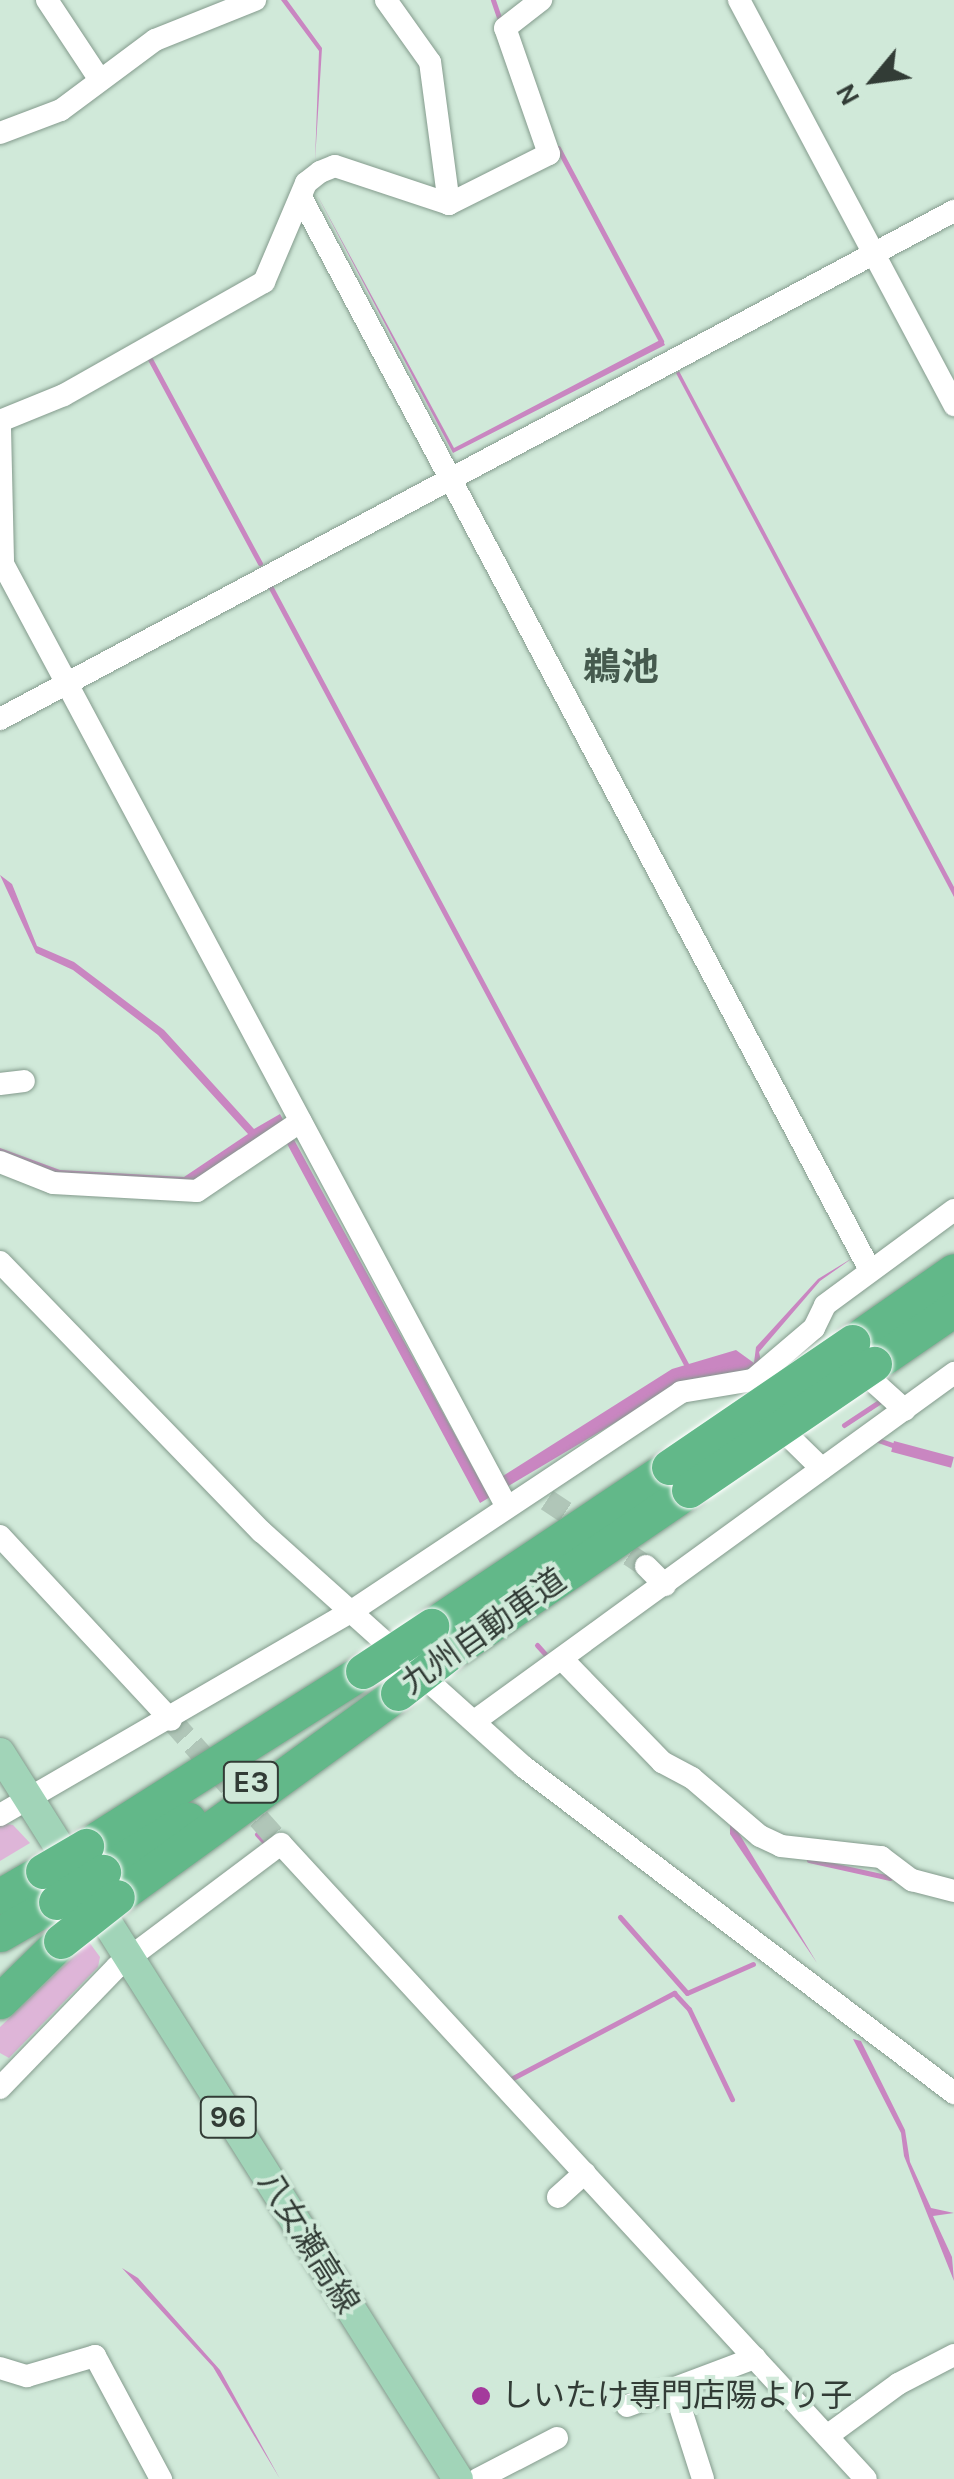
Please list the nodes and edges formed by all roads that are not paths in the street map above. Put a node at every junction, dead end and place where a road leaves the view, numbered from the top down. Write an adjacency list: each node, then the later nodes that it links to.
1 (47, 0): 6 (street)
2 (255, 0): 6 (street)
3 (386, 0): 9 (street)
4 (542, 0): 9 (street)
5 (739, 0): 11 (street)
6 (98, 76): 7 (street)
7 (0, 133)
8 (303, 201): 9 (street); 13 (street); 14 (street)
9 (449, 204)
10 (954, 211): 11 (street)
11 (874, 253): 12 (street); 14 (street)
12 (954, 405)
13 (0, 424): 15 (street)
14 (452, 478): 16 (street); 22 (street)
15 (3, 521): 16 (street)
16 (67, 684): 17 (street); 18 (street)
17 (0, 719)
18 (291, 1126): 19 (street); 31 (street)
19 (0, 1162)
20 (954, 1210): 22 (street)
21 (0, 1262): 35 (street)
22 (870, 1268): 25 (street)
23 (954, 1270): 26 (highway, 九州自動車道 / E3)
24 (954, 1309): 26 (highway, 九州自動車道 / E3)
25 (814, 1328): 28 (street); 29 (street)
26 (863, 1353): 36 (highway, 九州自動車道 / E3, bridge)
27 (954, 1373): 29 (street)
28 (744, 1383): 30 (street); 31 (street)
29 (904, 1410): 30 (street)
30 (822, 1469): 34 (street)
31 (506, 1506): 35 (street)
32 (0, 1536): 38 (street)
33 (646, 1566): 34 (street)
34 (666, 1585): 37 (street)
35 (352, 1611): 38 (street); 39 (street)
36 (440, 1640): 43 (highway, 九州自動車道 / E3, bridge); 43 (highway, 九州自動車道 / E3, bridge)
37 (562, 1660): 39 (street); 46 (street)
38 (171, 1720): 41 (street)
39 (476, 1720): 52 (street)
40 (0, 1753): 41 (main road, 八女瀬高線 / 96)
41 (28, 1798): 42 (street); 49 (main road, 八女瀬高線 / 96)
42 (0, 1815)
43 (96, 1862): 45 (highway, 九州自動車道 / E3, bridge); 50 (highway, bridge)
44 (0, 1876): 45 (highway)
45 (44, 1876): 47 (highway, 九州自動車道 / E3); 48 (highway, 九州自動車道 / E3)
46 (954, 1891)
47 (0, 1896)
48 (0, 1934)
49 (128, 1957): 51 (street); 53 (street); 63 (main road, 八女瀬高線 / 96)
50 (0, 2001)
51 (2, 2080)
52 (954, 2093)
53 (585, 2173): 54 (street); 56 (street)
54 (558, 2197)
55 (954, 2355): 60 (street)
56 (755, 2358): 58 (street); 60 (street)
57 (0, 2368): 62 (street)
58 (674, 2388): 59 (street); 65 (street)
59 (627, 2406)
60 (827, 2436): 66 (street)
61 (557, 2438): 64 (street)
62 (161, 2479)
63 (458, 2479)
64 (478, 2479)
65 (703, 2479)
66 (866, 2479)

